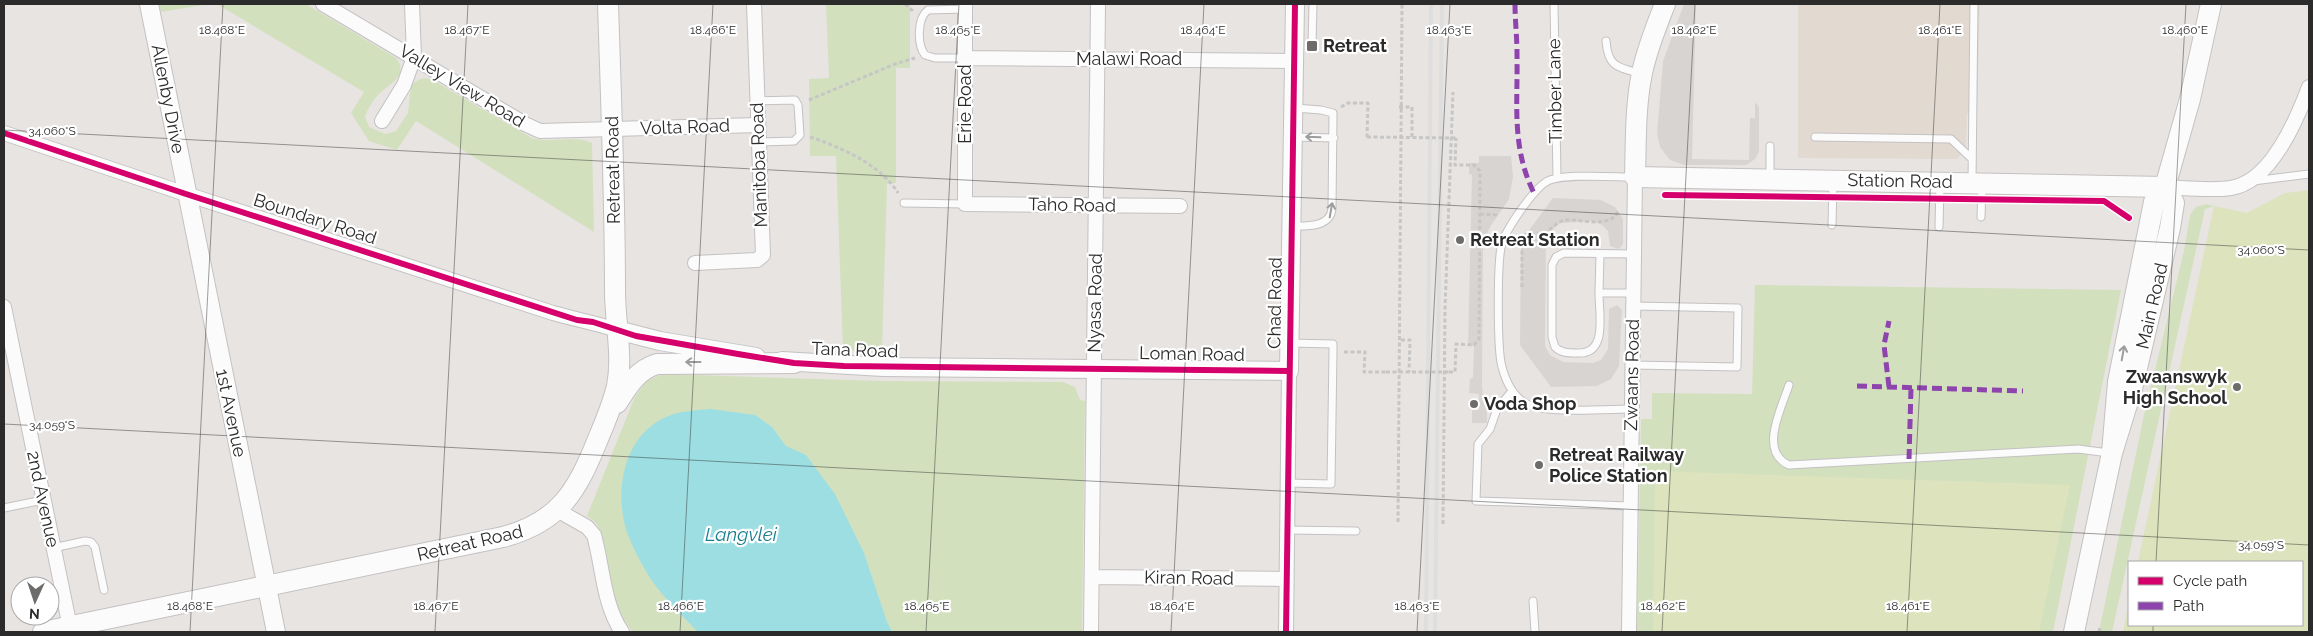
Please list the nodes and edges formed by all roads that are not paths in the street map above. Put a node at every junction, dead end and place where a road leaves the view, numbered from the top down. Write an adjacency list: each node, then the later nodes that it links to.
1 (149, 4): 43 (street, Allenby Drive)
2 (323, 4): 16 (street, Valley View Road)
3 (412, 4): 16 (street)
4 (608, 4): 26 (main road, Retreat Road)
5 (754, 4): 22 (street, Manitoba Road)
6 (1098, 4): 18 (street, Nyasa Road)
7 (1295, 4): 19 (street, Chad Road)
8 (1313, 4): 15 (lane)
9 (1554, 4): 36 (lane, Timber Lane)
10 (1665, 4): 20 (main road)
11 (1974, 4): 33 (lane)
12 (2211, 4): 42 (main road, Main Road)
13 (965, 6): 17 (street, Erie Road); 17 (lane)
14 (1606, 41): 20 (lane)
15 (1312, 46)
16 (414, 57): 24 (street); 26 (street, Valley View Road)
17 (965, 58): 18 (street, Malawi Road); 45 (street, Erie Road)
18 (1098, 59): 19 (street, Malawi Road); 46 (street, Nyasa Road)
19 (1294, 61): 23 (street, Chad Road)
20 (1642, 74): 35 (main road)
21 (2309, 87): 39 (street)
22 (757, 101): 25 (street, Manitoba Road); 31 (lane)
23 (1293, 108): 28 (street, Chad Road); 30 (lane)
24 (382, 121)
25 (758, 125): 26 (street, Volta Road); 31 (street, Manitoba Road)
26 (612, 129): 58 (main road, Retreat Road)
27 (4, 133): 43 (street, Boundary Road)
28 (1292, 137): 30 (lane, one-way to 28); 50 (street, Chad Road)
29 (1815, 137): 33 (lane)
30 (1334, 138): 50 (lane, one-way to 30)
31 (758, 142): 54 (street, Manitoba Road)
32 (1770, 146): 37 (lane)
33 (1972, 159): 41 (lane)
34 (2309, 174): 39 (lane)
35 (1635, 177): 36 (lane); 37 (main road, Station Road); 53 (street, Zwaans Road)
36 (1556, 178): 65 (lane)
37 (1770, 179): 38 (main road, Station Road)
38 (1833, 180): 40 (main road, Station Road); 49 (lane)
39 (2246, 181): 42 (street)
40 (1940, 182): 41 (main road, Station Road); 51 (lane)
41 (1977, 182): 42 (main road, Station Road); 48 (lane)
42 (2165, 187): 68 (main road, Main Road)
43 (186, 194): 58 (street, Boundary Road); 79 (street, 1st Avenue)
44 (904, 203): 45 (lane)
45 (964, 204): 46 (street, Taho Road)
46 (1096, 205): 47 (street, Taho Road); 62 (street, Nyasa Road)
47 (1180, 206)
48 (1981, 217)
49 (1832, 225)
50 (1291, 226): 59 (street, Chad Road)
51 (1939, 226)
52 (1600, 254): 53 (lane); 55 (lane); 55 (lane)
53 (1634, 254): 56 (street, Zwaans Road)
54 (695, 263)
55 (1599, 293): 56 (lane)
56 (1633, 300): 61 (street, Zwaans Road); 61 (lane)
57 (4, 307): 70 (street, 2nd Avenue)
58 (617, 330): 60 (street, Tana Road); 67 (main road, Retreat Road)
59 (1289, 344): 63 (street, Chad Road); 69 (lane)
60 (794, 363): 62 (street, Tana Road); 67 (main road, one-way to 67)
61 (1632, 365): 66 (street, Zwaans Road)
62 (1094, 368): 63 (street, Loman Road); 77 (street, Nyasa Road)
63 (1289, 371): 69 (street, Chad Road)
64 (1788, 385): 68 (lane)
65 (1512, 391): 66 (lane); 71 (lane)
66 (1632, 409): 71 (street, Zwaans Road)
67 (602, 429): 73 (main road, Retreat Road)
68 (2112, 453): 90 (main road, Main Road)
69 (1288, 483): 74 (street, Chad Road)
70 (43, 500): 72 (lane); 76 (street, 2nd Avenue)
71 (1631, 506): 89 (street, Zwaans Road)
72 (4, 508)
73 (557, 510): 79 (main road, Retreat Road); 85 (street)
74 (1287, 530): 75 (lane); 78 (street, Chad Road)
75 (1356, 531)
76 (53, 548): 80 (lane); 82 (street, 2nd Avenue)
77 (1092, 577): 78 (street, Kiran Road); 86 (street, Nyasa Road)
78 (1286, 579): 87 (street, Chad Road)
79 (266, 586): 82 (main road, Retreat Road); 84 (street, 1st Avenue)
80 (104, 590)
81 (1533, 601): 88 (lane)
82 (70, 630): 83 (main road, Retreat Road)
83 (43, 632)
84 (276, 632)
85 (622, 632)
86 (1091, 632)
87 (1286, 632)
88 (1535, 632)
89 (1629, 632)
90 (2074, 632)

